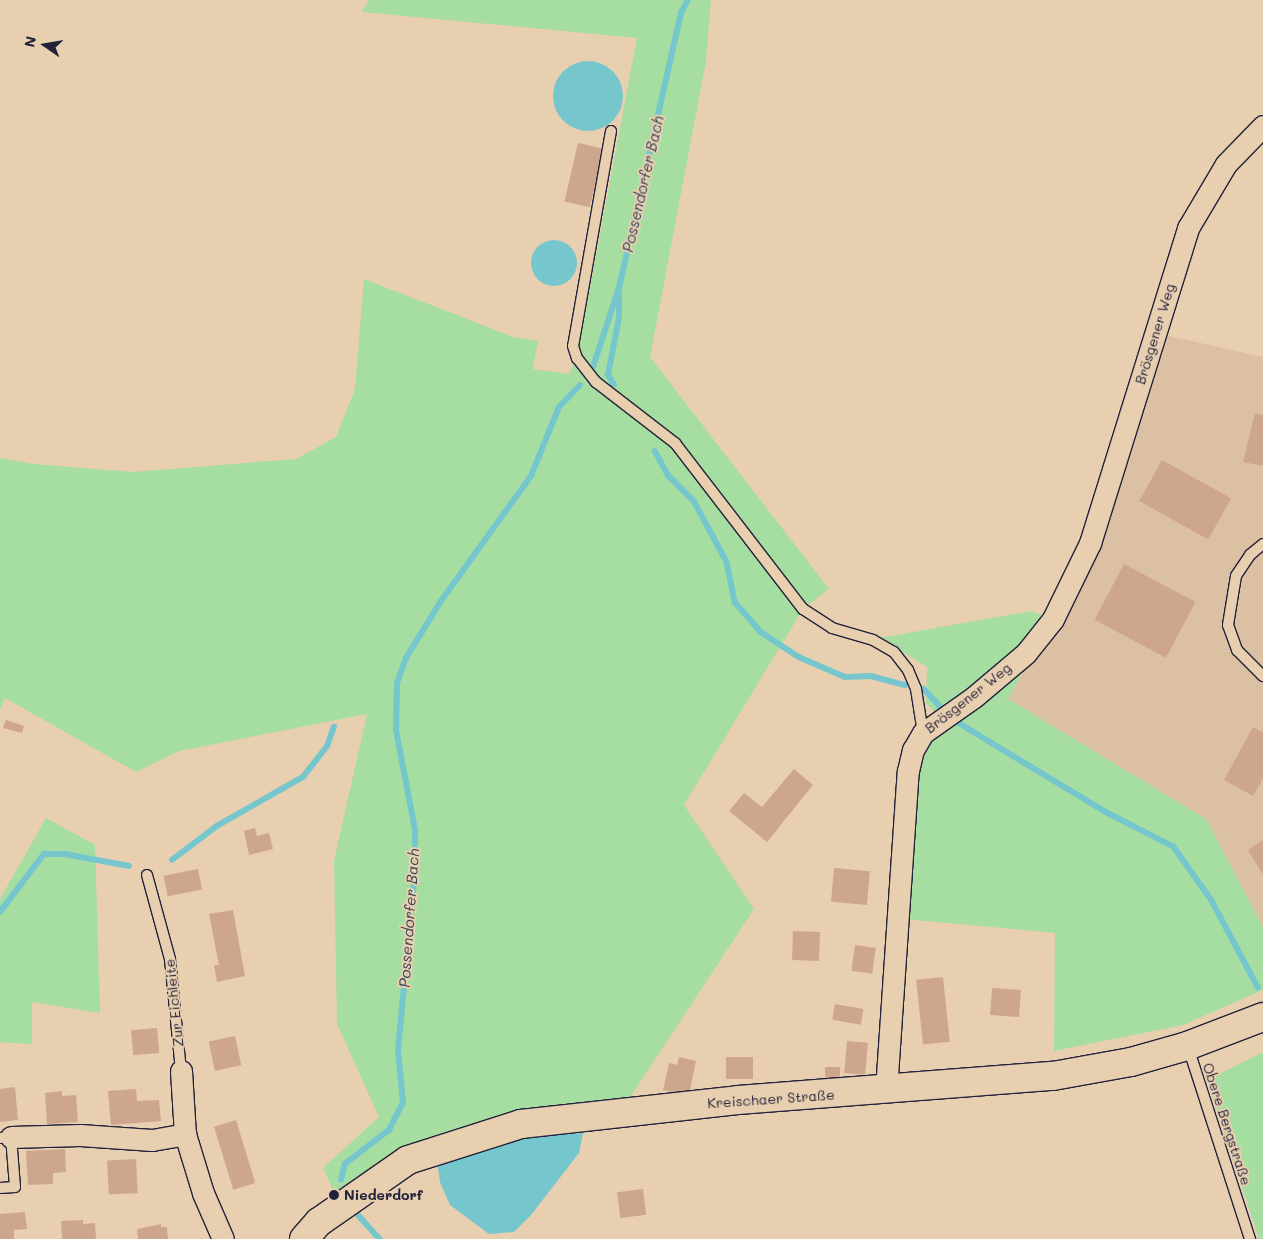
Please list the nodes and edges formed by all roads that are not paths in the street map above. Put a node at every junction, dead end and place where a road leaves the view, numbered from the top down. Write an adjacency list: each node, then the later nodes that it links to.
1 (1263, 126): 5 (street, Brösgener Weg)
2 (611, 131): 5 (lane)
3 (1263, 544): 4 (lane)
4 (1263, 676)
5 (923, 732): 10 (street, Brösgener Weg)
6 (147, 875): 9 (lane, Zur Eichleite)
7 (1263, 1016): 8 (main road, Kreischaer Straße)
8 (1187, 1046): 10 (main road, Kreischaer Straße); 16 (lane, Obere Bergstraße)
9 (181, 1071): 11 (street, Zur Eichleite)
10 (886, 1090): 15 (main road, Kreischaer Straße)
11 (185, 1134): 12 (street); 14 (street, Zur Eichleite)
12 (6, 1138): 13 (lane)
13 (0, 1188)
14 (223, 1239)
15 (304, 1239)
16 (1250, 1239)

